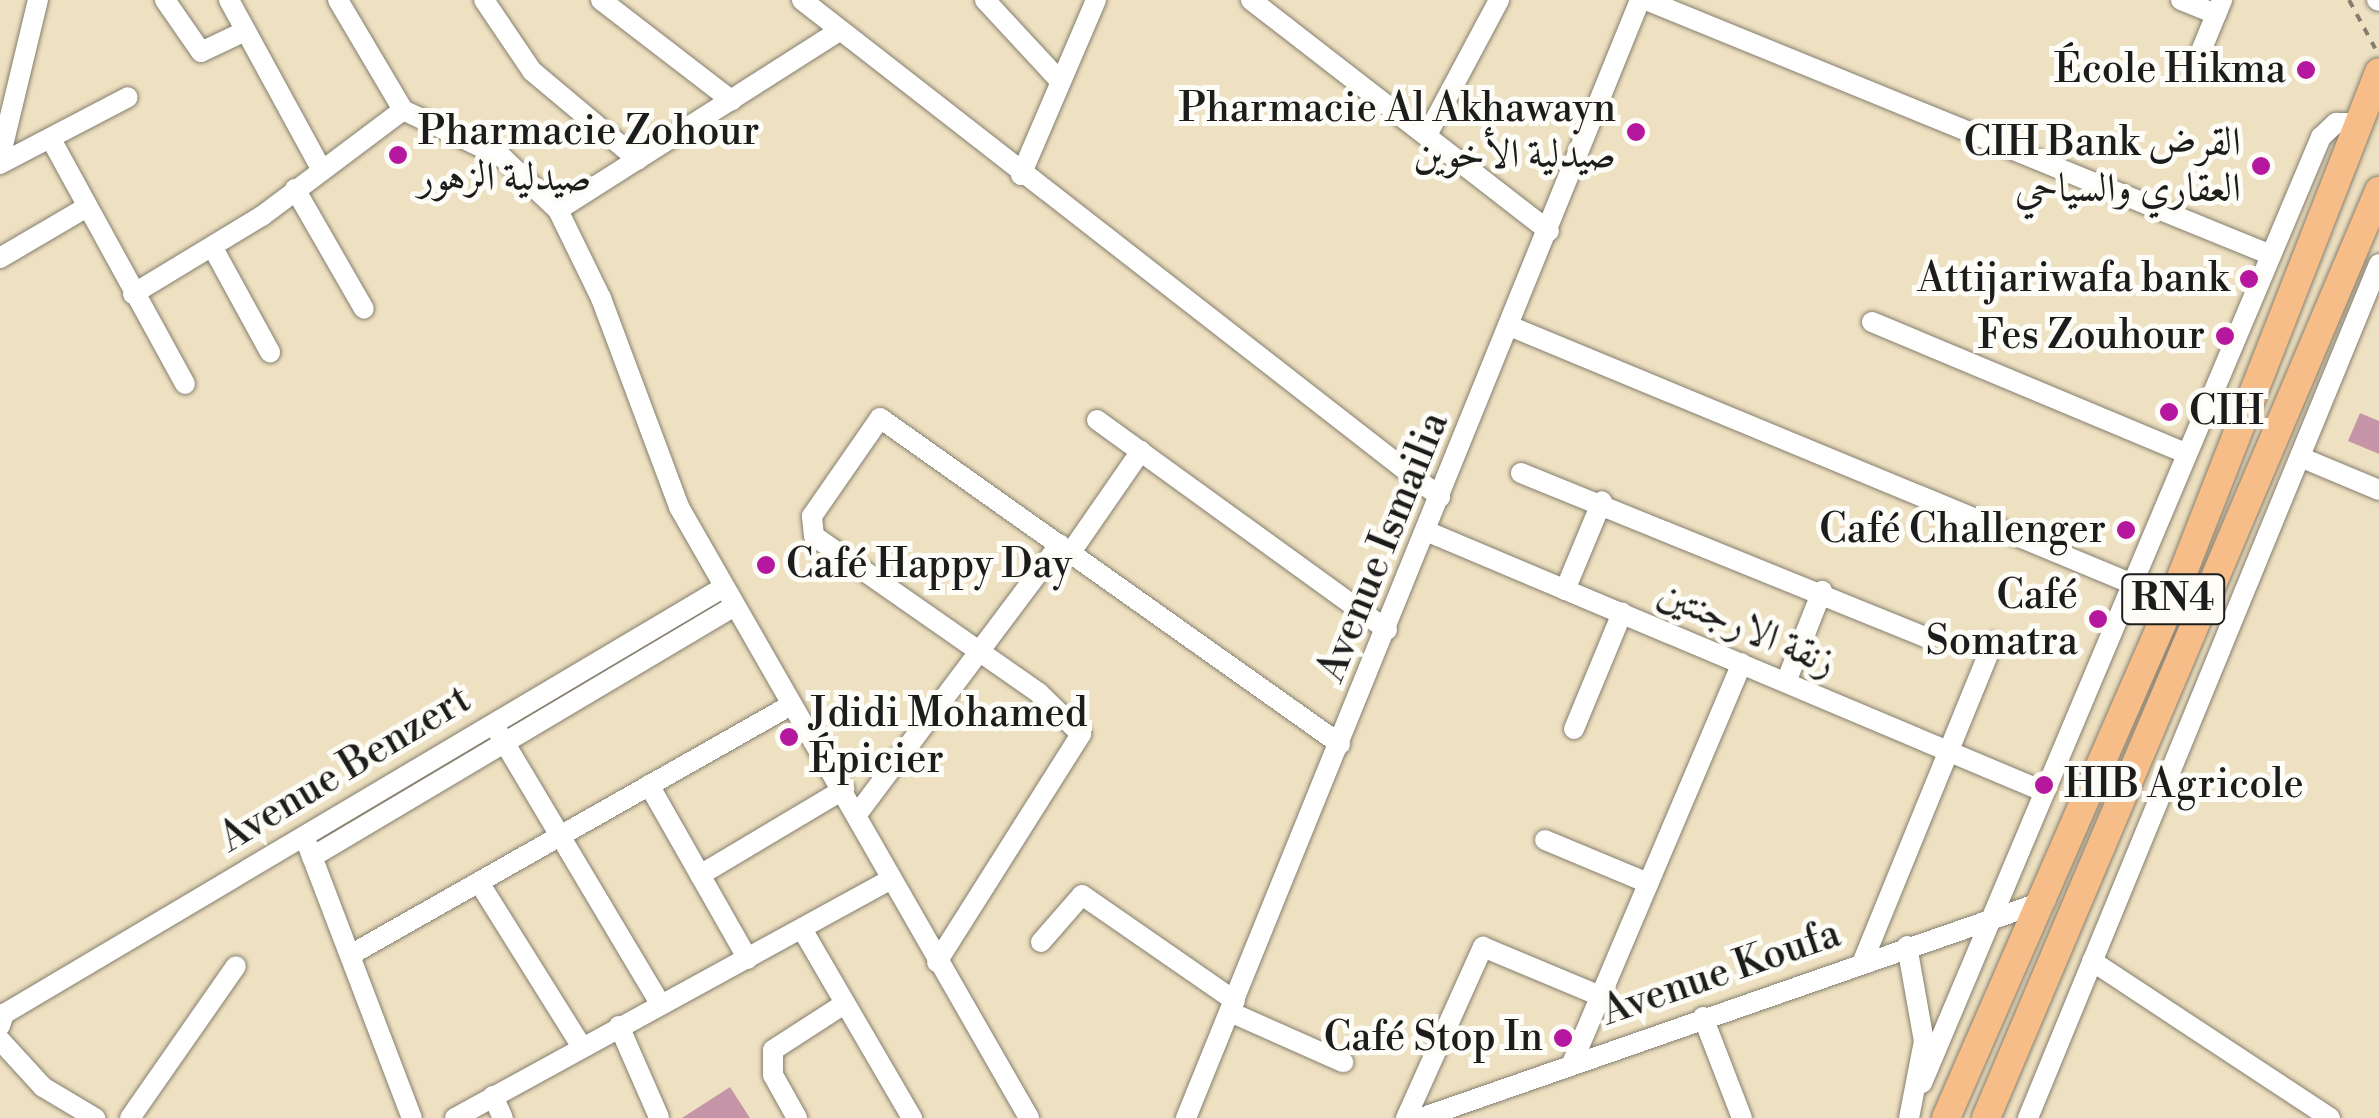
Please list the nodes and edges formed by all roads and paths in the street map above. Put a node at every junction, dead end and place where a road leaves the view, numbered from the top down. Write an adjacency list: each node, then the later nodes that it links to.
1 (38, 0): 29 (street)
2 (165, 0): 16 (street)
3 (229, 0): 16 (street)
4 (338, 0): 24 (street)
5 (484, 0): 28 (street)
6 (601, 0): 23 (street)
7 (802, 0): 17 (street)
8 (985, 0): 21 (street)
9 (1096, 0): 21 (street)
10 (1250, 0): 26 (street)
11 (1499, 0): 26 (street)
12 (1643, 0): 36 (street, Avenue Ismailia); 38 (street)
13 (2181, 0): 15 (street)
14 (2349, 0): 18 (path)
15 (2219, 7): 19 (street)
16 (246, 31): 30 (street)
17 (839, 31): 23 (street); 31 (street)
18 (2379, 51)
19 (2194, 68)
20 (2379, 72): 25 (main road, RN4)
21 (1060, 80): 31 (street)
22 (128, 97): 27 (street)
23 (732, 101): 28 (street)
24 (403, 110): 30 (street); 35 (street)
25 (2362, 123): 38 (street); 86 (main road, RN4)
26 (1426, 135): 36 (street)
27 (52, 141): 29 (street); 34 (street)
28 (638, 160): 35 (street)
29 (0, 161)
30 (320, 169): 32 (street)
31 (1020, 175): 53 (street)
32 (296, 189): 37 (street); 42 (street)
33 (2379, 190): 126 (main road, RN4)
34 (87, 208): 39 (street); 41 (street)
35 (558, 210): 58 (street)
36 (1549, 231): 44 (street, Avenue Ismailia)
37 (213, 248): 41 (street); 45 (street)
38 (2270, 255): 49 (street)
39 (0, 258)
40 (2379, 264): 50 (street)
41 (133, 294): 46 (street)
42 (364, 309)
43 (1872, 322): 49 (street)
44 (1512, 326): 53 (street, Avenue Ismailia); 57 (street)
45 (270, 352)
46 (185, 384)
47 (1097, 420): 48 (street)
48 (1141, 451): 56 (street); 63 (street)
49 (2185, 453): 57 (street)
50 (2300, 457): 52 (street); 93 (street)
51 (1521, 473): 54 (street)
52 (2379, 490)
53 (1440, 497): 55 (street, Avenue Ismailia)
54 (1602, 501): 59 (street); 60 (street)
55 (1426, 531): 59 (street, زنقة الارجنتين); 63 (street, Avenue Ismailia)
56 (1066, 548): 66 (street); 66 (street); 72 (street)
57 (2128, 582): 76 (street)
58 (724, 587): 61 (street); 71 (street, Avenue Benzert)
59 (1566, 590): 62 (street, زنقة الارجنتين)
60 (1822, 591): 64 (street); 68 (street)
61 (735, 606): 69 (street); 71 (street, Avenue Benzert)
62 (1622, 613): 67 (street, زنقة الارجنتين); 70 (street)
63 (1387, 630): 72 (street, Avenue Ismailia)
64 (1928, 638)
65 (1993, 643): 73 (street)
66 (981, 654): 77 (street); 95 (street)
67 (1742, 663): 68 (street, زنقة الارجنتين); 84 (street)
68 (1786, 682): 73 (street, زنقة الارجنتين)
69 (792, 705): 74 (street); 75 (street)
70 (1574, 729)
71 (498, 732): 78 (street, Avenue Benzert); 79 (street); 81 (street, Avenue Benzert)
72 (1340, 744): 100 (street, Avenue Ismailia)
73 (1949, 751): 76 (street, زنقة الارجنتين); 94 (street)
74 (650, 785): 79 (street); 82 (street)
75 (844, 790): 77 (street); 82 (street)
76 (2040, 790): 87 (street)
77 (858, 812): 83 (street)
78 (303, 835): 81 (street); 101 (street, Avenue Benzert)
79 (559, 837): 85 (street); 98 (street)
80 (1545, 840): 84 (street)
81 (312, 856): 91 (street)
82 (700, 874): 92 (street)
83 (891, 880): 88 (street); 95 (street)
84 (1648, 883): 97 (street)
85 (480, 884): 91 (street); 105 (street)
86 (2045, 901): 87 (street, Avenue Koufa); 125 (main road, RN4)
87 (1987, 916): 90 (street, Avenue Koufa); 108 (street)
88 (802, 929): 92 (street); 99 (street)
89 (1040, 942): 100 (street)
90 (1906, 946): 94 (street, Avenue Koufa); 108 (street)
91 (352, 954): 113 (street)
92 (748, 960): 98 (street)
93 (2092, 960): 127 (street); 128 (street)
94 (1863, 961): 102 (street, Avenue Koufa)
95 (936, 962): 119 (street)
96 (236, 966): 112 (street)
97 (1600, 996): 106 (street); 121 (street)
98 (660, 1003): 103 (street)
99 (844, 1004): 117 (street); 118 (street)
100 (1232, 1007): 107 (street); 120 (street, Avenue Ismailia)
101 (1, 1017)
102 (1703, 1017): 106 (street, Avenue Koufa); 123 (street)
103 (620, 1026): 105 (street); 110 (street)
104 (0, 1040): 111 (street)
105 (582, 1047): 109 (street)
106 (1573, 1061): 122 (street, Avenue Koufa)
107 (1343, 1062)
108 (1922, 1084): 124 (street)
109 (493, 1096): 114 (street); 115 (street)
110 (660, 1117): 116 (street)
111 (95, 1118)
112 (130, 1118)
113 (412, 1118)
114 (455, 1118)
115 (503, 1118)
116 (639, 1118)
117 (797, 1118)
118 (912, 1118)
119 (1029, 1118)
120 (1186, 1118)
121 (1406, 1118)
122 (1421, 1118)
123 (1742, 1118)
124 (1909, 1118)
125 (1946, 1118)
126 (1986, 1118)
127 (2028, 1118)
128 (2330, 1118)

